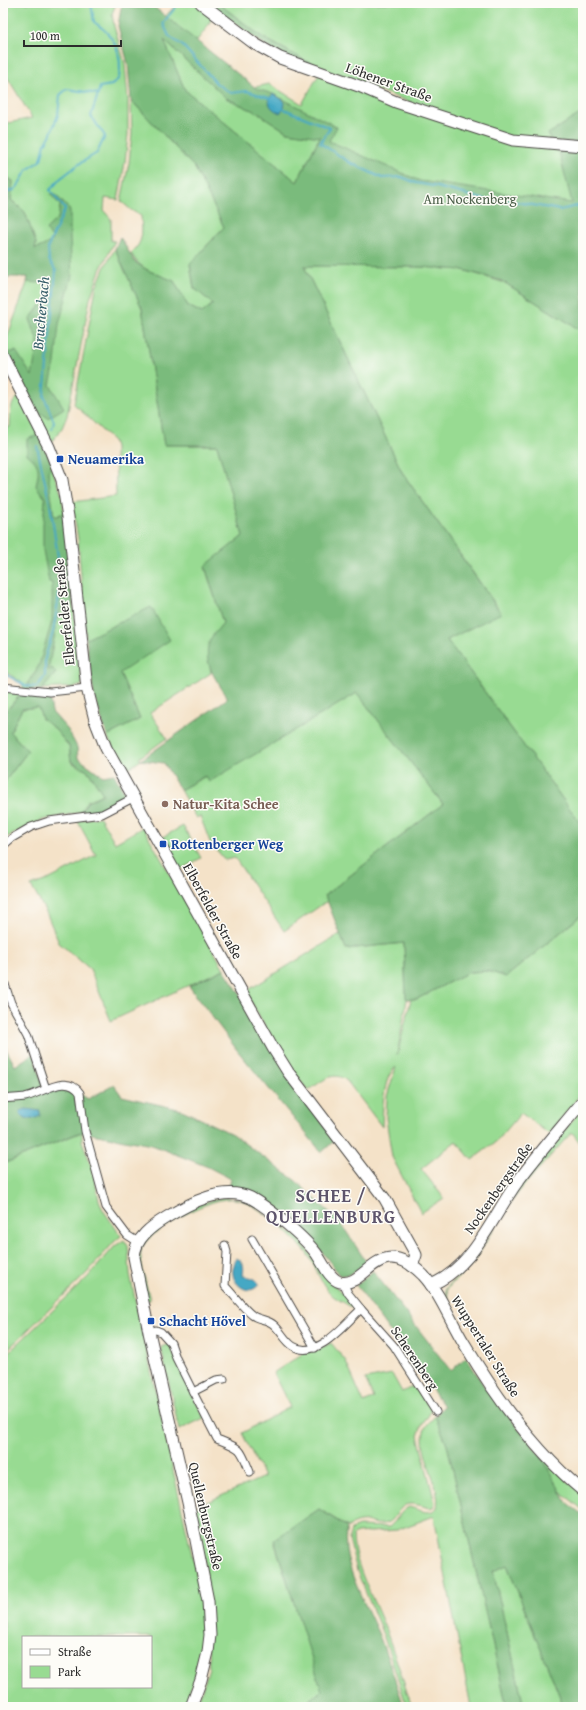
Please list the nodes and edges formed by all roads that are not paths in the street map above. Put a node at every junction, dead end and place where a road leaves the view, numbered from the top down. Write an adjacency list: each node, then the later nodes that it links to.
1 (201, 3): 2 (main road, Löhener Straße)
2 (583, 146)
3 (3, 356): 5 (main road, Elberfelder Straße)
4 (3, 687): 5 (street)
5 (87, 688): 6 (main road, Elberfelder Straße)
6 (133, 798): 7 (street); 15 (main road, Elberfelder Straße)
7 (3, 846)
8 (3, 978): 9 (street)
9 (46, 1089): 10 (street); 13 (street)
10 (3, 1099)
11 (583, 1101): 17 (main road, Nockenbergstraße)
12 (252, 1238): 20 (street)
13 (140, 1239): 16 (main road); 19 (main road, Quellenburgstraße)
14 (224, 1245): 20 (street)
15 (412, 1266): 16 (main road, Wuppertaler Straße); 17 (main road, Wuppertaler Straße)
16 (348, 1281): 18 (street, Scherenberg)
17 (431, 1285): 25 (main road, Wuppertaler Straße)
18 (361, 1309): 20 (street); 23 (street, Scherenberg)
19 (149, 1332): 22 (street); 26 (main road, Quellenburgstraße)
20 (315, 1348)
21 (224, 1380): 22 (street)
22 (194, 1392): 24 (street)
23 (436, 1412)
24 (250, 1472)
25 (583, 1491)
26 (191, 1707)

